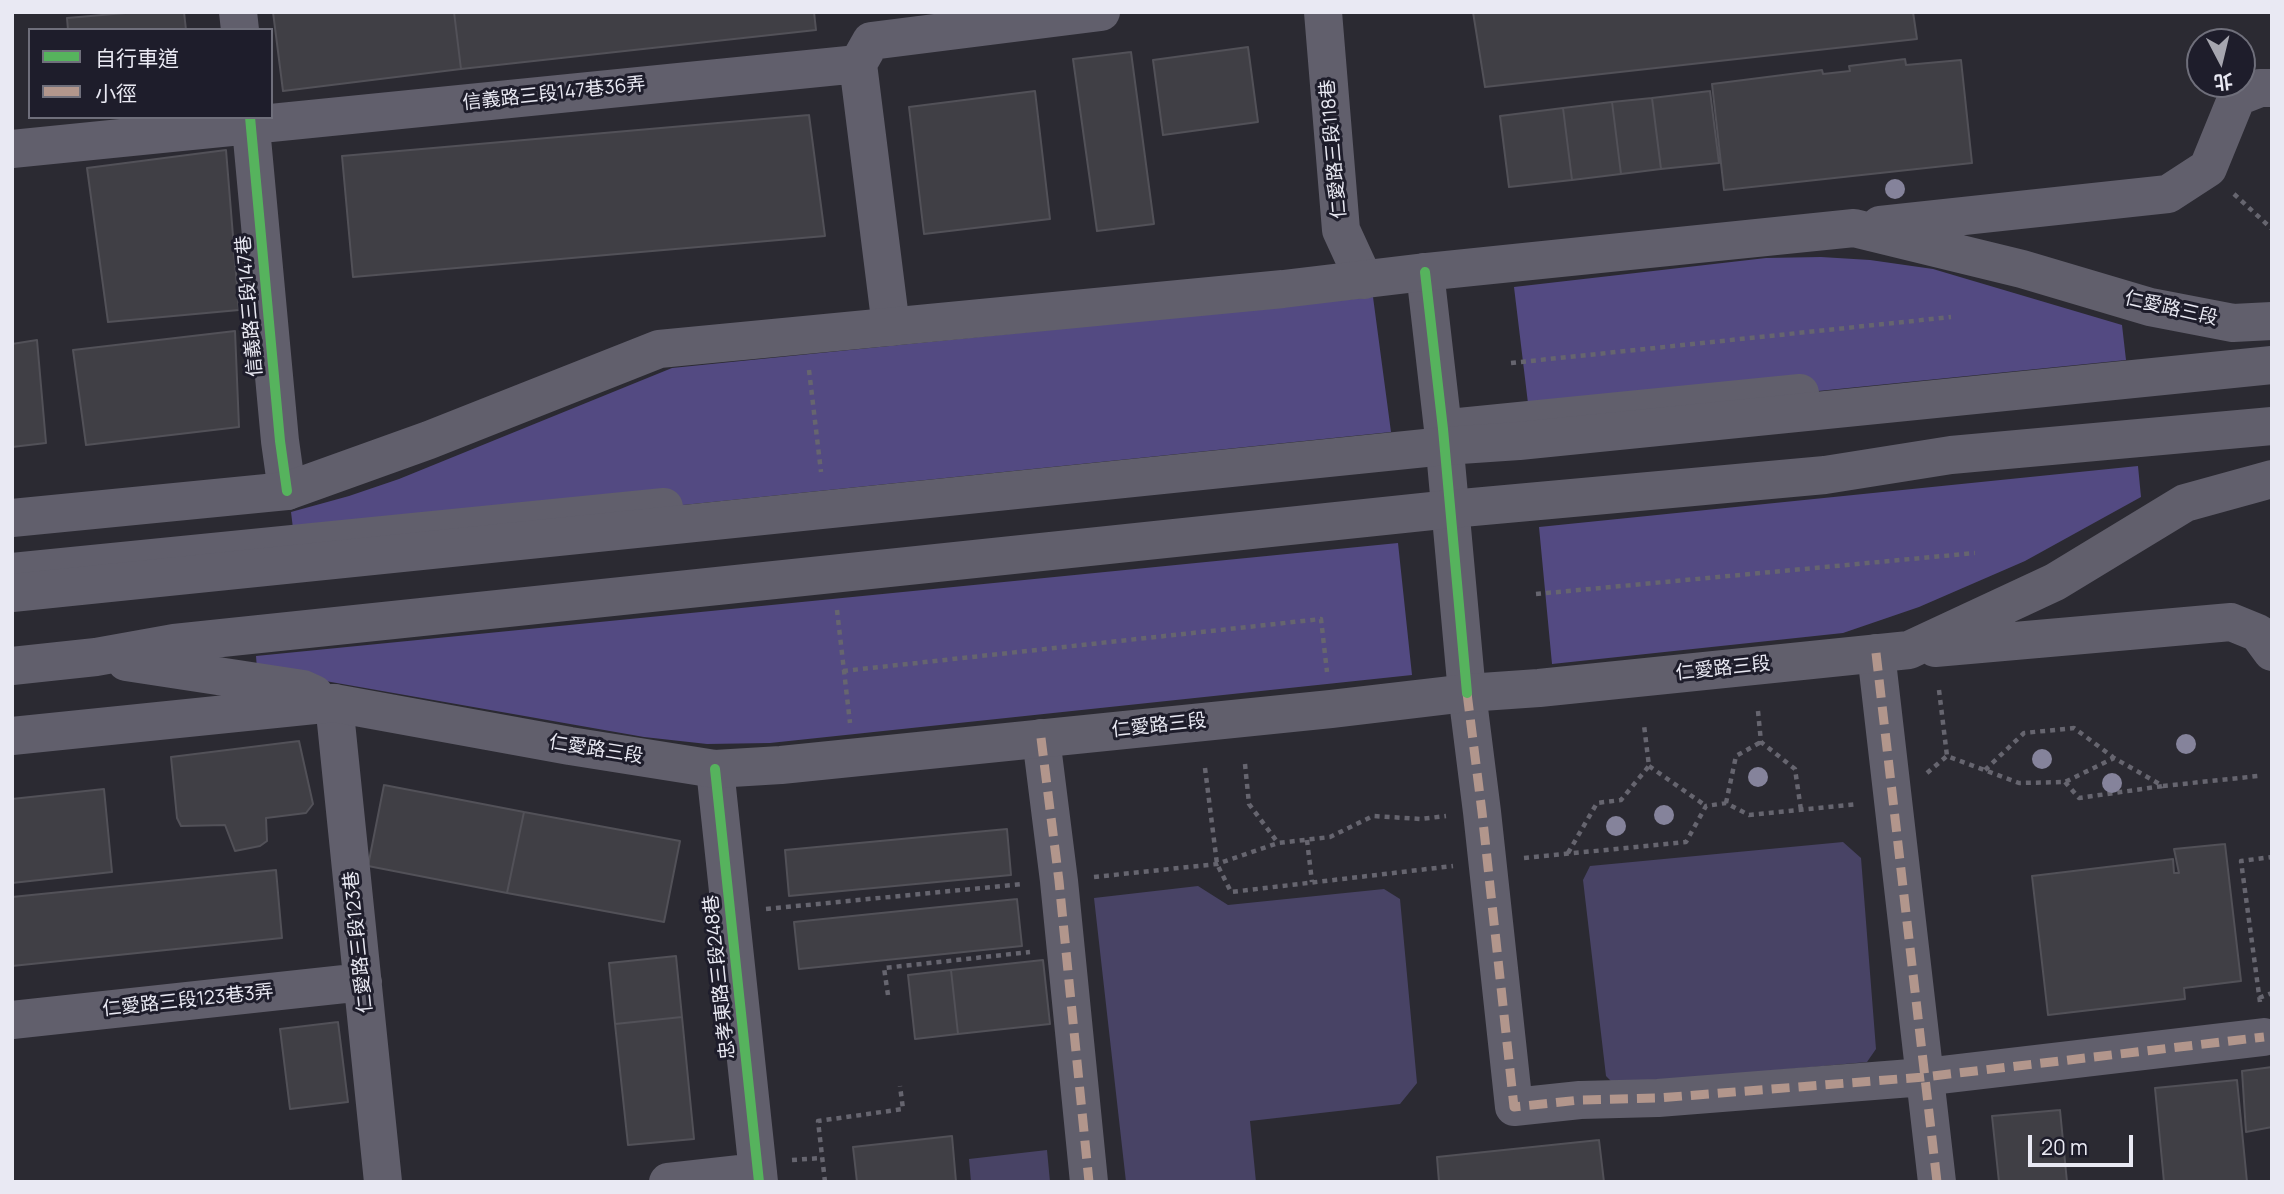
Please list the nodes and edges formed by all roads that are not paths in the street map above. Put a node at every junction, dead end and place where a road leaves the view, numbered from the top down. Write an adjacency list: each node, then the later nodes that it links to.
1 (1101, 12): 3 (main road, 信義路三段147巷36弄)
2 (1323, 12): 10 (main road, 仁愛路三段118巷)
3 (865, 39): 5 (main road, 信義路三段147巷36弄); 12 (main road)
4 (2272, 88): 8 (main road)
5 (273, 118)
6 (251, 121): 7 (main road, 信義路三段147巷36弄); 18 (main road, 信義路三段147巷)
7 (12, 149)
8 (1854, 228): 9 (main road, 仁愛路三段); 11 (main road, 仁愛路三段)
9 (1425, 272): 10 (main road, 仁愛路三段); 16 (main road)
10 (1364, 280): 12 (main road, 仁愛路三段)
11 (2272, 321)
12 (891, 327): 18 (main road, 仁愛路三段)
13 (2272, 346): 16 (main road)
14 (2272, 365): 16 (main road)
15 (2272, 426): 19 (main road)
16 (1444, 438): 19 (main road); 21 (main road); 22 (main road)
17 (2272, 479): 23 (main road, 仁愛路三段)
18 (287, 491): 20 (main road, 仁愛路三段)
19 (1451, 509): 25 (main road); 27 (main road)
20 (12, 518)
21 (12, 572)
22 (12, 593)
23 (1892, 652): 24 (main road); 27 (main road, 仁愛路三段); 35 (main road)
24 (2272, 652)
25 (96, 657): 26 (main road); 28 (main road)
26 (12, 666)
27 (1467, 692): 30 (main road, 仁愛路三段); 35 (main road)
28 (334, 703): 29 (main road, 仁愛路三段); 31 (main road, 仁愛路三段); 32 (main road, 仁愛路三段123巷)
29 (12, 736)
30 (1041, 738): 31 (main road, 仁愛路三段); 39 (main road)
31 (715, 769): 36 (main road, 忠孝東路三段248巷)
32 (363, 982): 33 (main road, 仁愛路三段123巷3弄); 37 (main road, 仁愛路三段123巷)
33 (12, 1020)
34 (2264, 1037): 35 (main road)
35 (1924, 1077): 40 (main road)
36 (766, 1172): 38 (main road)
37 (383, 1182)
38 (668, 1182)
39 (1089, 1182)
40 (1937, 1182)

